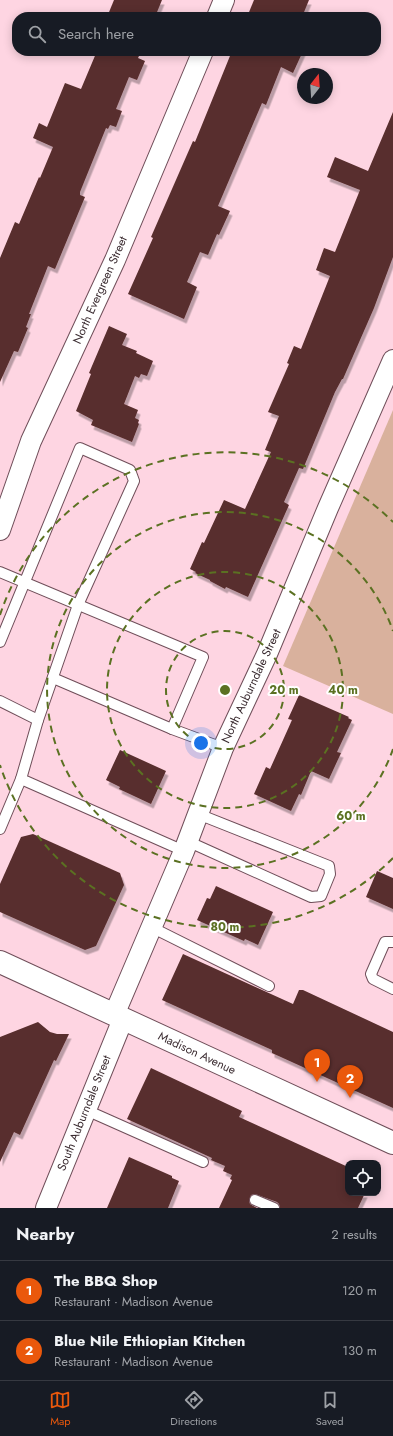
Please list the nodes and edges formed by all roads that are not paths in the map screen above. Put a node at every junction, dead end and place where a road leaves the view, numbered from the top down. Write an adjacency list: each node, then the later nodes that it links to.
1 (224, 0): 2 (street)
2 (219, 12)
3 (201, 56): 5 (street, North Evergreen Street)
4 (393, 360): 14 (street, North Auburndale Street)
5 (0, 530)
6 (0, 572): 7 (lane)
7 (25, 583): 8 (lane); 8 (lane); 9 (lane)
8 (78, 605): 10 (lane); 13 (lane)
9 (0, 642)
10 (53, 678): 12 (lane); 13 (lane)
11 (0, 701): 12 (lane)
12 (38, 720): 15 (lane)
13 (172, 729): 14 (lane)
14 (223, 748): 16 (street, North Auburndale Street)
15 (21, 779): 17 (lane); 18 (lane)
16 (198, 814): 18 (street, North Auburndale Street); 18 (lane)
17 (0, 829)
18 (186, 846): 19 (street, North Auburndale Street)
19 (151, 927): 22 (lane); 24 (street, North Auburndale Street)
20 (393, 942): 23 (lane)
21 (0, 962): 24 (street, Madison Avenue)
22 (269, 986)
23 (393, 989)
24 (118, 1017): 25 (street, South Auburndale Street); 26 (street, Madison Avenue)
25 (86, 1110): 27 (lane); 29 (street, South Auburndale Street)
26 (393, 1143)
27 (203, 1162)
28 (255, 1200): 30 (lane)
29 (46, 1208)
30 (274, 1208)

